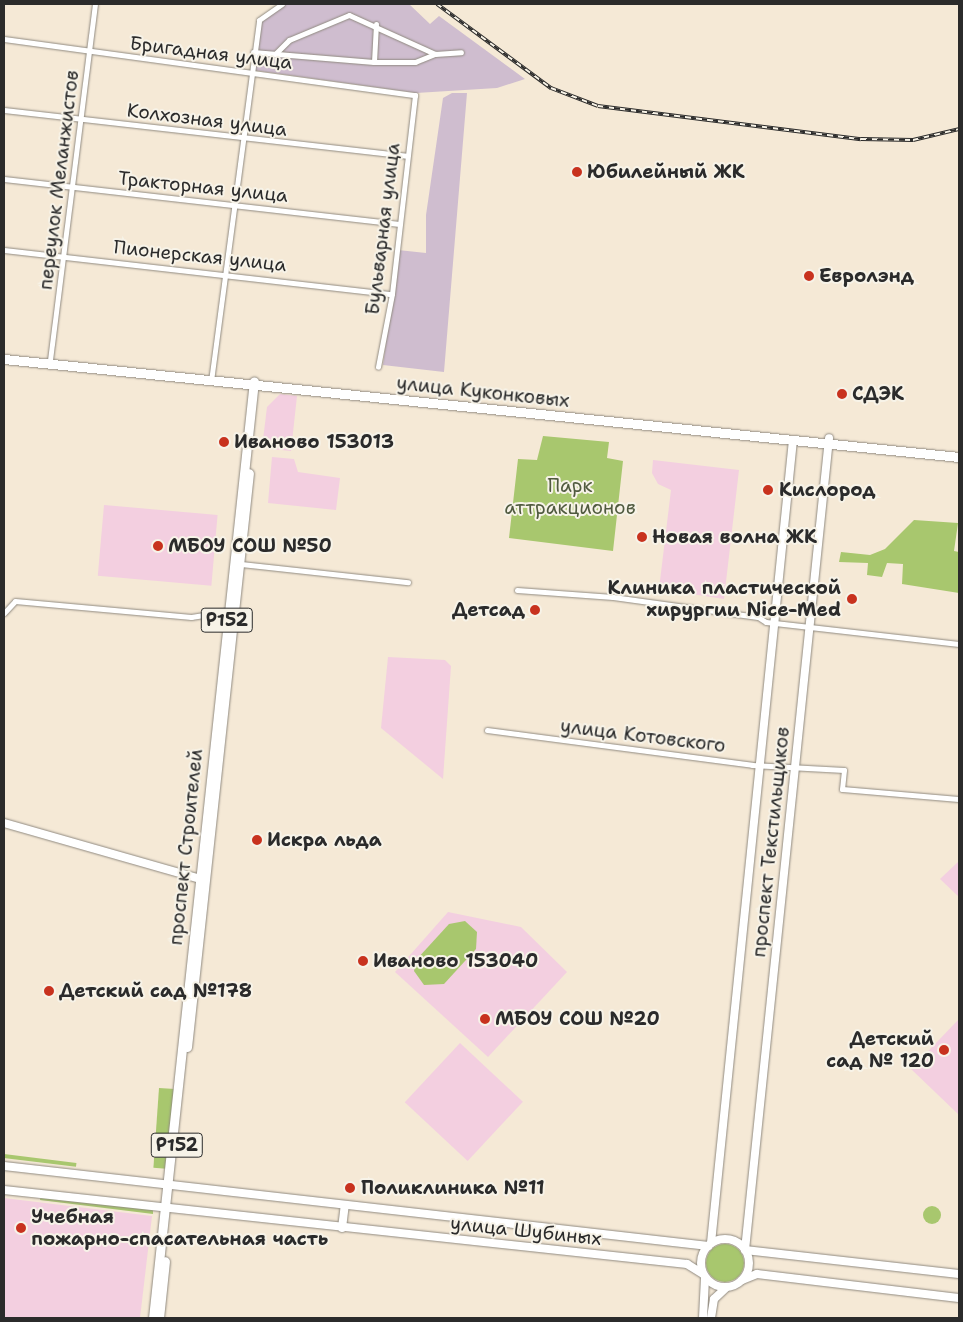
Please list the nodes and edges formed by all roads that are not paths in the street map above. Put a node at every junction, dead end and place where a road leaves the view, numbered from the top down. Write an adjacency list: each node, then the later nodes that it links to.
1 (95, 4): 5 (street, переулок Меланжистов)
2 (282, 4): 6 (street)
3 (376, 24): 8 (street); 9 (street); 10 (street)
4 (4, 40): 5 (street, Бригадная улица)
5 (89, 52): 11 (street, Бригадная улица); 14 (street, переулок Меланжистов)
6 (253, 52): 8 (street); 11 (street)
7 (461, 52): 9 (street)
8 (275, 54): 10 (street)
9 (435, 54): 10 (street)
10 (374, 62)
11 (249, 74): 12 (street, Бригадная улица); 15 (street)
12 (415, 95): 16 (street, Бульварная улица)
13 (4, 110): 14 (street, Колхозная улица)
14 (82, 120): 15 (street, Колхозная улица); 18 (street, переулок Меланжистов)
15 (241, 138): 16 (street, Колхозная улица); 19 (street)
16 (406, 156): 20 (street, Бульварная улица)
17 (4, 179): 18 (street, Тракторная улица)
18 (73, 188): 19 (street, Тракторная улица); 22 (street, переулок Меланжистов)
19 (232, 206): 20 (street, Тракторная улица); 23 (street)
20 (399, 224): 24 (street, Бульварная улица)
21 (4, 250): 22 (street, Пионерская улица)
22 (65, 257): 23 (street, Пионерская улица); 27 (street, переулок Меланжистов)
23 (224, 272): 24 (street, Пионерская улица); 29 (street)
24 (392, 294): 28 (street, Бульварная улица)
25 (4, 355): 27 (main road, улица Куконковых)
26 (4, 359): 29 (main road, улица Куконковых)
27 (50, 360): 29 (main road, улица Куконковых)
28 (378, 367)
29 (211, 379): 30 (main road, улица Куконковых)
30 (256, 383): 31 (main road, улица Куконковых); 37 (main road, проспект Строителей / Р152)
31 (446, 402): 32 (main road, улица Куконковых); 33 (main road, улица Куконковых)
32 (814, 439): 33 (main road, улица Куконковых); 34 (main road, улица Куконковых)
33 (797, 440): 42 (main road, проспект Текстильщиков)
34 (829, 441): 35 (main road, улица Куконковых); 36 (main road, улица Куконковых); 43 (main road, проспект Текстильщиков)
35 (959, 451)
36 (959, 458)
37 (237, 564): 38 (street); 40 (main road, проспект Строителей / Р152)
38 (408, 582)
39 (517, 590): 42 (street)
40 (232, 612): 41 (street); 50 (main road, проспект Строителей / Р152)
41 (4, 613)
42 (774, 623): 43 (street); 46 (main road, проспект Текстильщиков)
43 (810, 628): 44 (street); 47 (main road, проспект Текстильщиков)
44 (959, 644)
45 (487, 730): 46 (street, улица Котовского)
46 (759, 764): 47 (street, улица Котовского); 57 (main road, проспект Текстильщиков)
47 (796, 764): 48 (street, улица Котовского); 58 (main road, проспект Текстильщиков)
48 (959, 799)
49 (4, 823): 50 (main road)
50 (202, 880): 52 (main road, проспект Строителей / Р152)
51 (4, 1166): 52 (main road, улица Шубиных)
52 (170, 1186): 54 (main road, улица Шубиных); 55 (main road, проспект Строителей / Р152)
53 (4, 1190): 55 (main road, улица Шубиных)
54 (345, 1205): 56 (main road); 57 (main road, улица Шубиных)
55 (168, 1209): 56 (main road, улица Шубиных); 64 (main road, проспект Строителей / Р152); 65 (main road, проспект Строителей / Р152)
56 (342, 1228): 60 (main road, улица Шубиных)
57 (709, 1245): 58 (main road); 60 (main road)
58 (745, 1250): 59 (main road); 61 (main road)
59 (959, 1274)
60 (704, 1275): 62 (main road); 66 (main road)
61 (742, 1280): 62 (main road); 63 (main road)
62 (728, 1287): 67 (main road)
63 (959, 1298)
64 (152, 1318)
65 (159, 1318)
66 (703, 1318)
67 (711, 1318)

